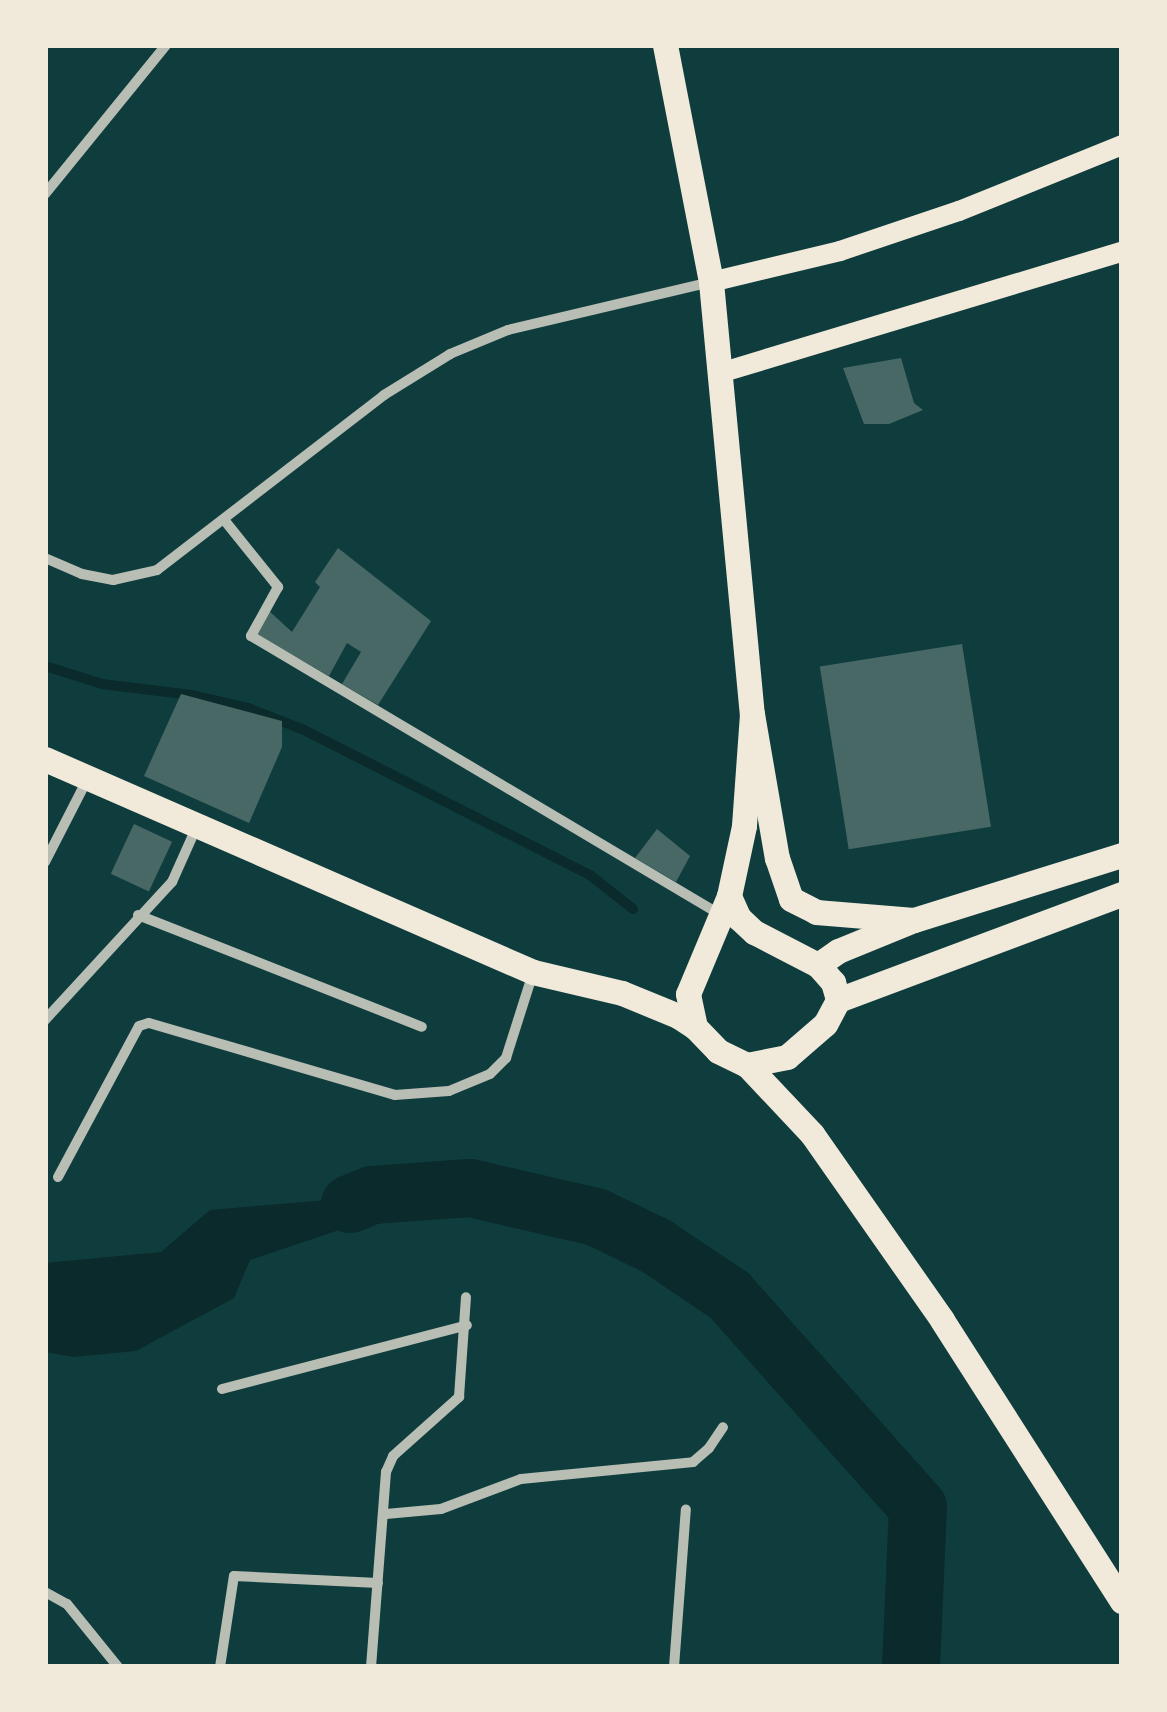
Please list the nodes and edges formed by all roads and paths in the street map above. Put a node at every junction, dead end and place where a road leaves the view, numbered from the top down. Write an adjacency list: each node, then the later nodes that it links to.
1 (166, 45): 4 (street)
2 (665, 45): 6 (main road)
3 (1122, 145): 6 (main road)
4 (45, 194)
5 (1122, 252): 7 (main road)
6 (711, 282): 7 (main road); 8 (street)
7 (720, 373): 10 (main road)
8 (225, 521): 9 (street); 17 (street)
9 (45, 558)
10 (752, 714): 17 (main road); 19 (main road)
11 (45, 759): 12 (main road)
12 (88, 779): 13 (main road); 15 (street)
13 (199, 824): 18 (street); 21 (main road)
14 (1122, 854): 19 (main road)
15 (45, 862)
16 (1122, 894): 22 (main road)
17 (726, 906): 20 (main road); 25 (main road)
18 (138, 915): 23 (street); 24 (street)
19 (914, 920): 20 (main road)
20 (818, 966): 22 (main road)
21 (534, 972): 25 (main road); 27 (street)
22 (838, 1000): 26 (main road)
23 (45, 1020)
24 (422, 1027)
25 (695, 1027): 26 (main road)
26 (747, 1065): 36 (main road)
27 (58, 1177)
28 (466, 1296): 29 (street)
29 (467, 1325): 30 (street); 33 (street)
30 (222, 1388)
31 (723, 1427): 33 (street)
32 (686, 1510): 40 (street)
33 (386, 1514): 34 (street)
34 (378, 1582): 38 (street); 39 (street)
35 (45, 1592): 37 (street)
36 (1122, 1601)
37 (118, 1667)
38 (220, 1667)
39 (371, 1667)
40 (674, 1667)

